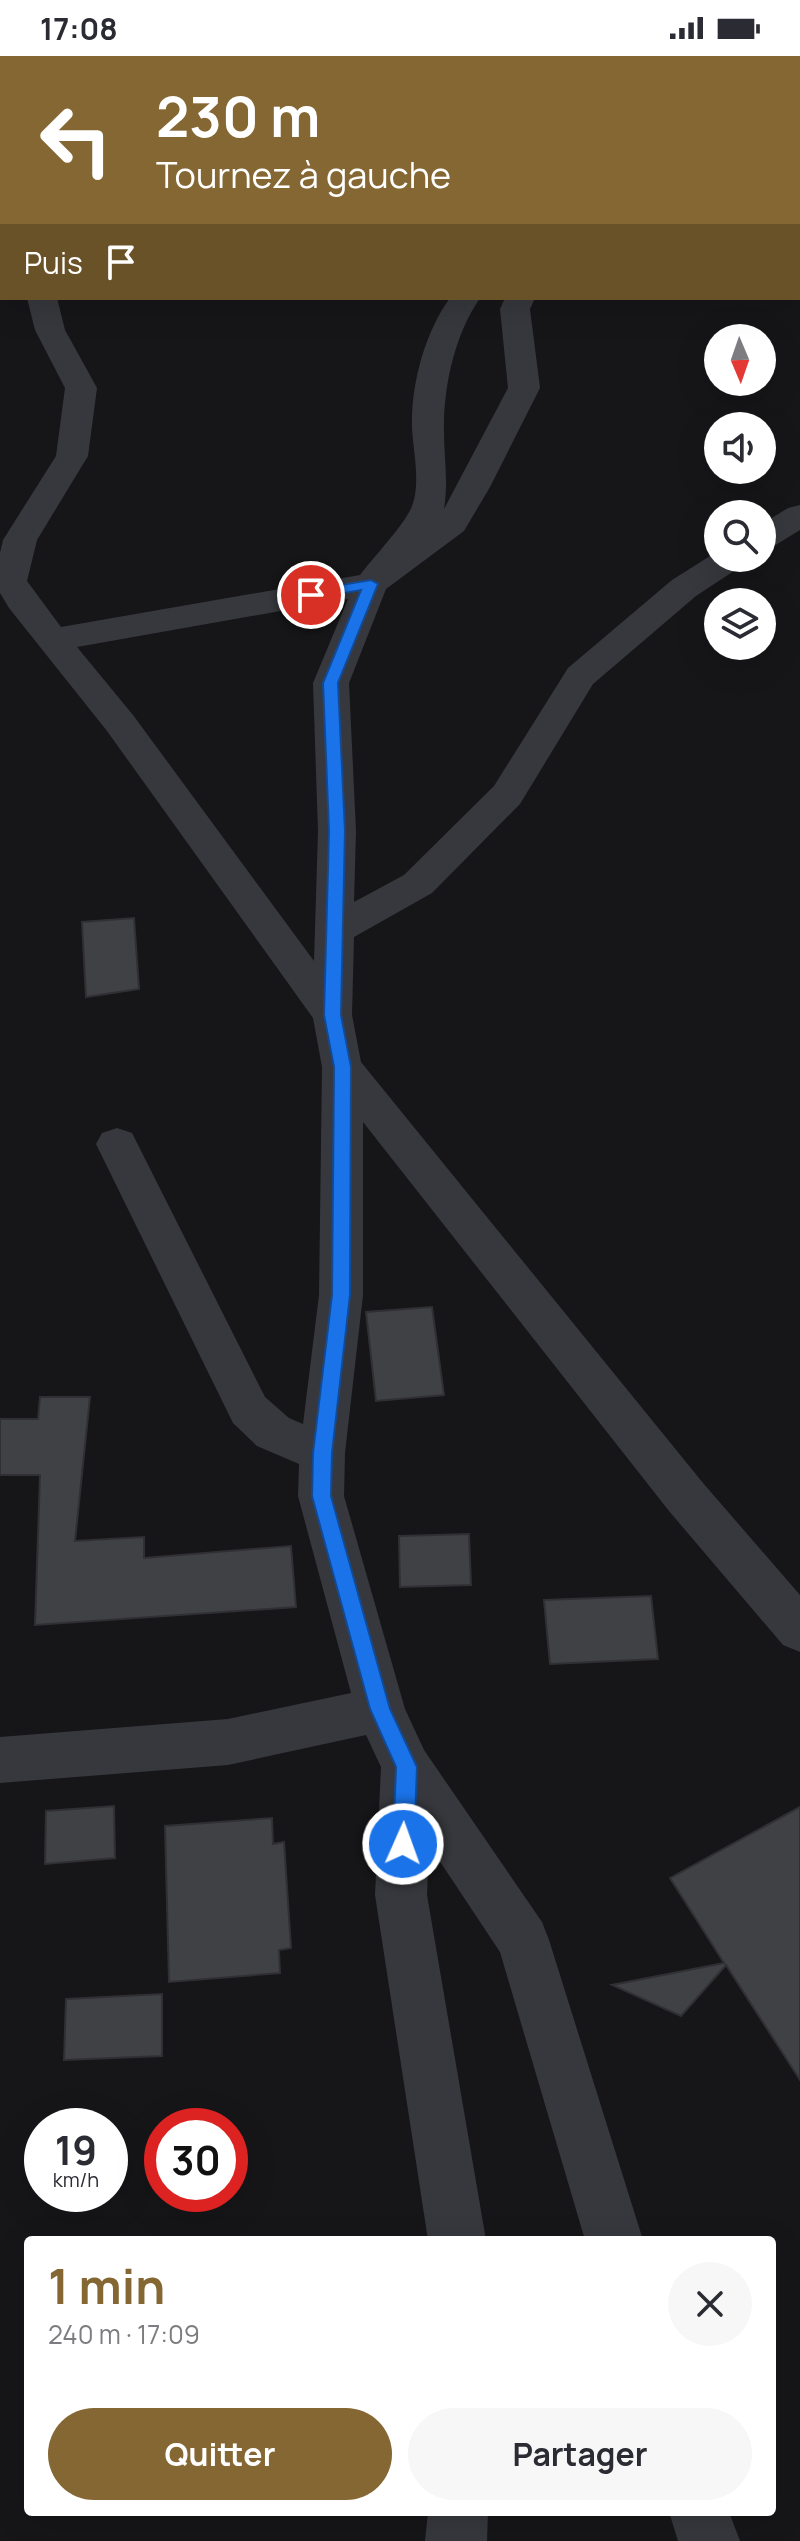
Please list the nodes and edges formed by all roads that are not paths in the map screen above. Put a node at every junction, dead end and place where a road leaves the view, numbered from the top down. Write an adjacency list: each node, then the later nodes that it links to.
1 (42, 300): 8 (street)
2 (464, 300): 7 (street)
3 (519, 300): 7 (street)
4 (800, 515): 5 (street)
5 (776, 530)
6 (709, 572): 10 (street)
7 (371, 584): 9 (street); 10 (street)
8 (9, 591): 9 (street)
9 (52, 640): 11 (street)
10 (334, 930): 11 (street)
11 (332, 1015): 12 (street)
12 (342, 1067): 14 (street); 15 (street)
13 (117, 1144): 14 (street)
14 (322, 1453): 16 (street)
15 (800, 1630)
16 (380, 1709): 17 (street); 18 (street)
17 (0, 1760)
18 (406, 1767): 19 (street); 20 (street)
19 (456, 2236)
20 (613, 2236)
21 (458, 2516): 23 (street)
22 (700, 2516): 24 (street)
23 (456, 2541)
24 (709, 2541)

